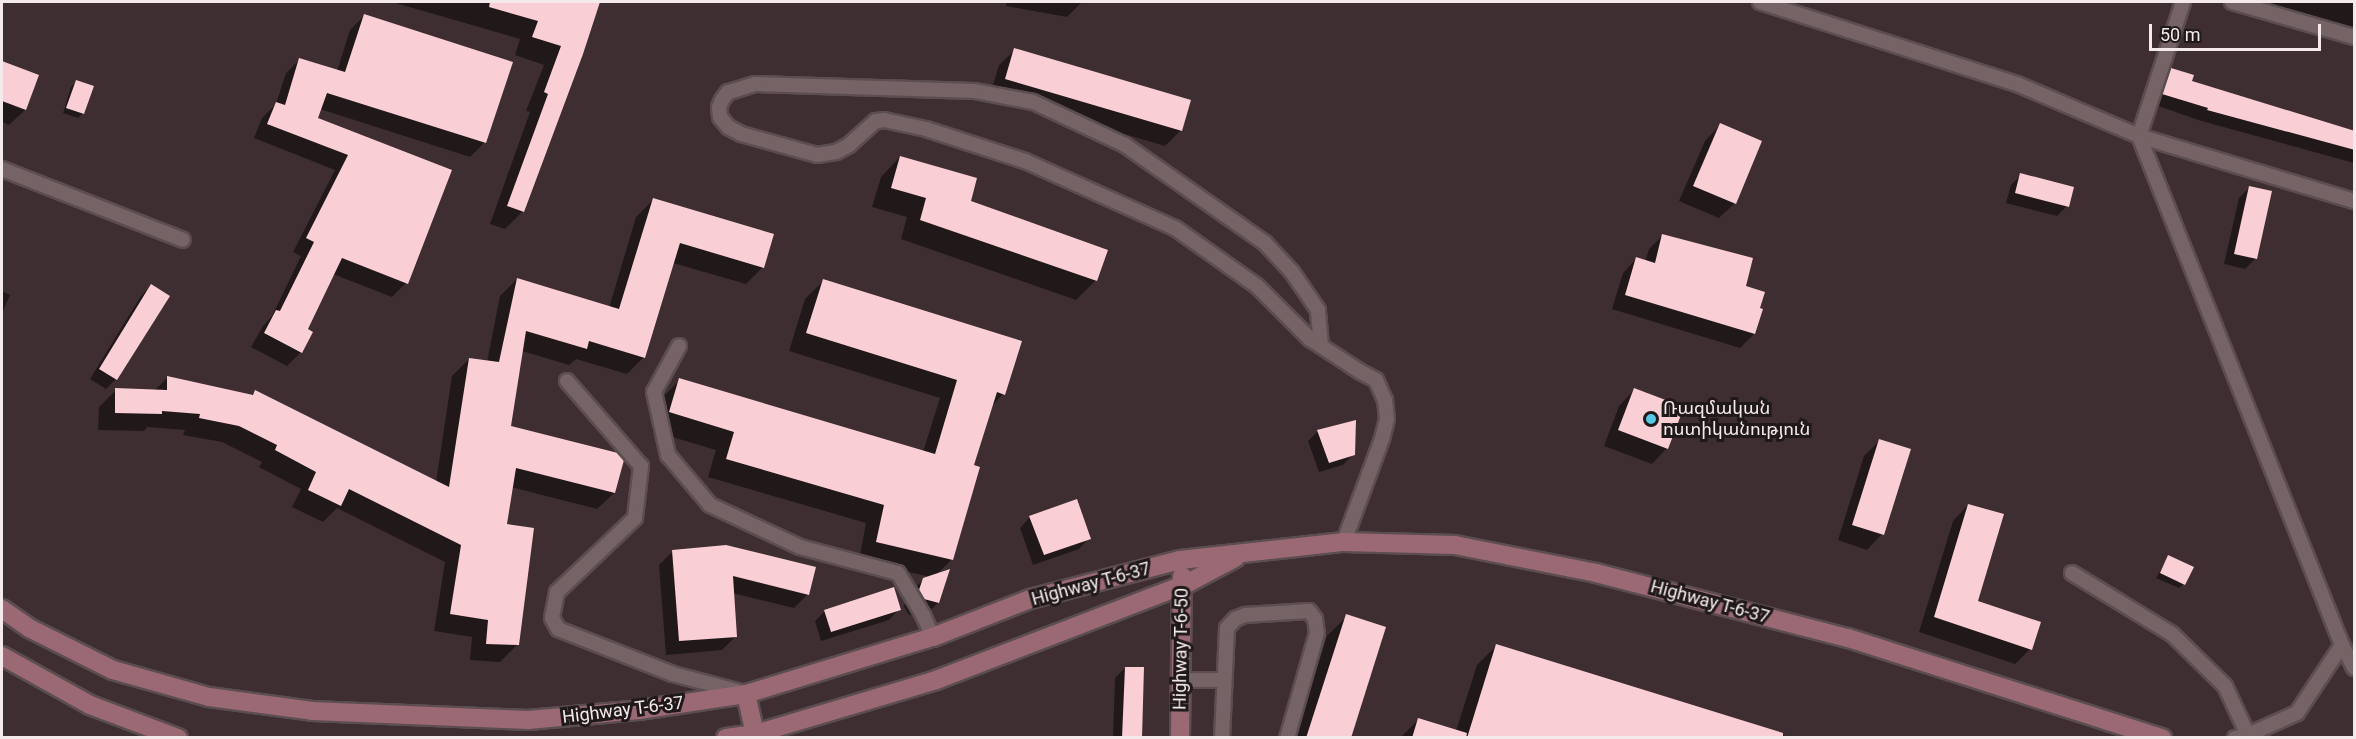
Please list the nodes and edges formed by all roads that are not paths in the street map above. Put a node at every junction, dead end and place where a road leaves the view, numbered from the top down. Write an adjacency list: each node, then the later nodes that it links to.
1 (1760, 2): 5 (lane)
2 (2183, 2): 5 (lane)
3 (2232, 2): 4 (lane)
4 (2355, 37)
5 (2139, 136): 7 (lane); 19 (lane)
6 (2, 169): 8 (lane)
7 (2355, 201)
8 (183, 240)
9 (678, 346): 18 (lane)
10 (1321, 346): 10 (lane); 12 (lane)
11 (567, 381): 24 (lane)
12 (1344, 542): 13 (main road, Highway T-6-37); 32 (main road, Highway T-6-37)
13 (1245, 553): 14 (main road, Highway T-6-37); 16 (main road, Highway T-6-37)
14 (1180, 560): 16 (main road, Highway T-6-50); 18 (main road, Highway T-6-37)
15 (2072, 573): 26 (lane)
16 (1184, 585): 22 (main road, Highway T-6-50); 25 (main road, Highway T-6-37)
17 (2, 609): 24 (main road, Highway T-6-37)
18 (933, 637): 24 (main road, Highway T-6-37)
19 (2342, 645): 21 (lane); 26 (lane)
20 (2, 656): 27 (main road)
21 (2355, 668)
22 (1180, 680): 23 (lane); 29 (main road, Highway T-6-50)
23 (1223, 680): 30 (lane); 31 (lane)
24 (746, 694): 25 (main road)
25 (755, 734): 28 (main road, Highway T-6-37)
26 (2241, 736)
27 (178, 738)
28 (726, 738)
29 (1180, 738)
30 (1222, 738)
31 (1287, 738)
32 (2162, 738)

